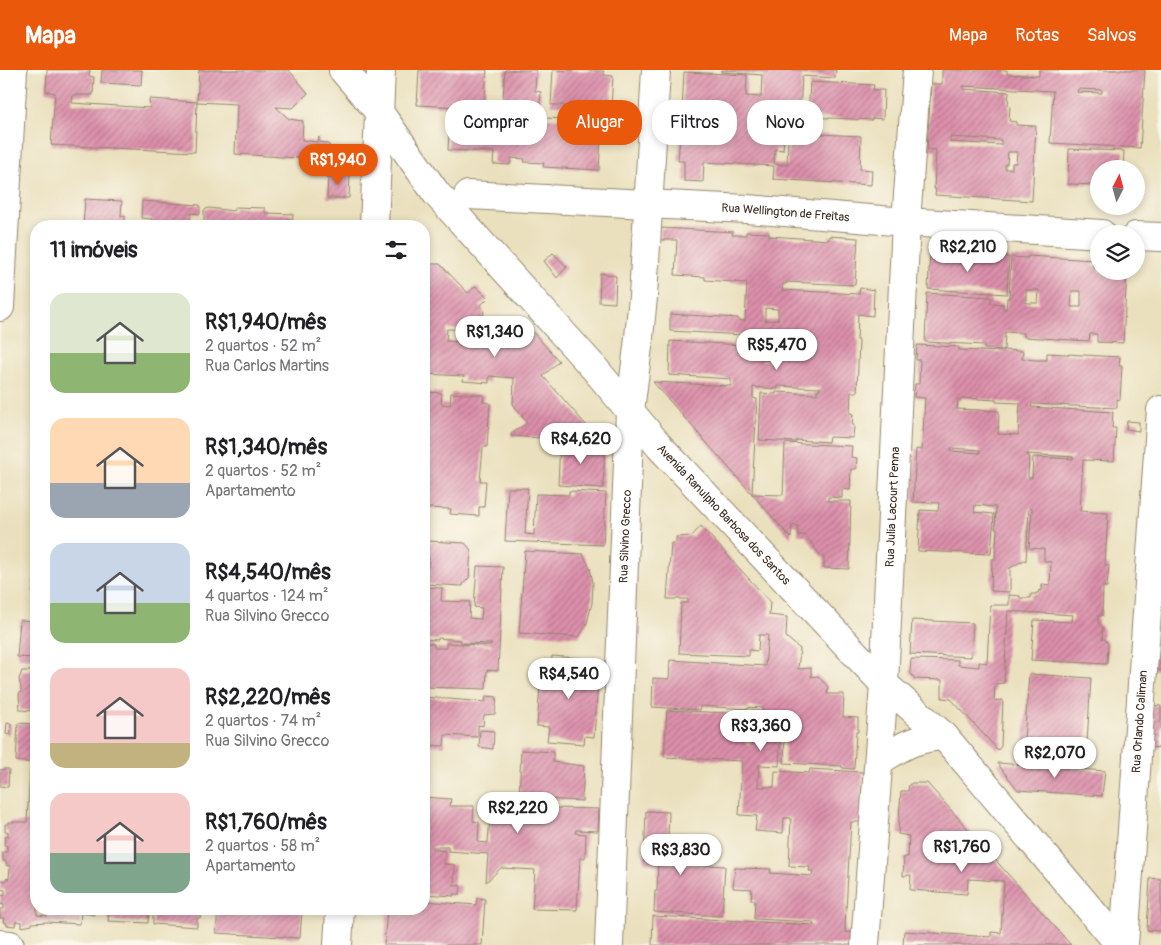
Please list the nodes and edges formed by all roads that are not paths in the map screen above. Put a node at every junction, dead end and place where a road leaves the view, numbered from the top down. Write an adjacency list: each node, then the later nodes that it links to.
1 (14, 70): 14 (street)
2 (343, 70): 6 (street, Avenida Ranulpho Barbosa dos Santos)
3 (381, 70): 6 (street)
4 (656, 70): 8 (street, Rua Silvino Grecco)
5 (917, 70): 10 (street, Rua Julia Lacourt Penna)
6 (379, 112): 9 (street); 16 (street, Avenida Ranulpho Barbosa dos Santos)
7 (468, 195): 8 (street, Rua Wellington de Freitas)
8 (648, 205): 10 (street, Rua Wellington de Freitas); 16 (street, Rua Silvino Grecco)
9 (374, 220)
10 (906, 222): 11 (street, Rua Wellington de Freitas); 17 (street, Rua Julia Lacourt Penna)
11 (1090, 233)
12 (1145, 236): 13 (street)
13 (1161, 237)
14 (0, 307)
15 (1161, 410): 26 (street, Rua Orlando Caliman)
16 (630, 411): 17 (street, Avenida Ranulpho Barbosa dos Santos); 24 (street, Rua Silvino Grecco)
17 (884, 684): 18 (street, Avenida Ranulpho Barbosa dos Santos); 19 (street, Rua Julia Lacourt Penna)
18 (944, 736): 19 (street); 26 (street, Avenida Ranulpho Barbosa dos Santos)
19 (879, 761): 25 (street, Rua Julia Lacourt Penna)
20 (340, 915): 23 (street)
21 (0, 944): 22 (street)
22 (10, 945)
23 (338, 945)
24 (609, 945)
25 (865, 945)
26 (1122, 945)

